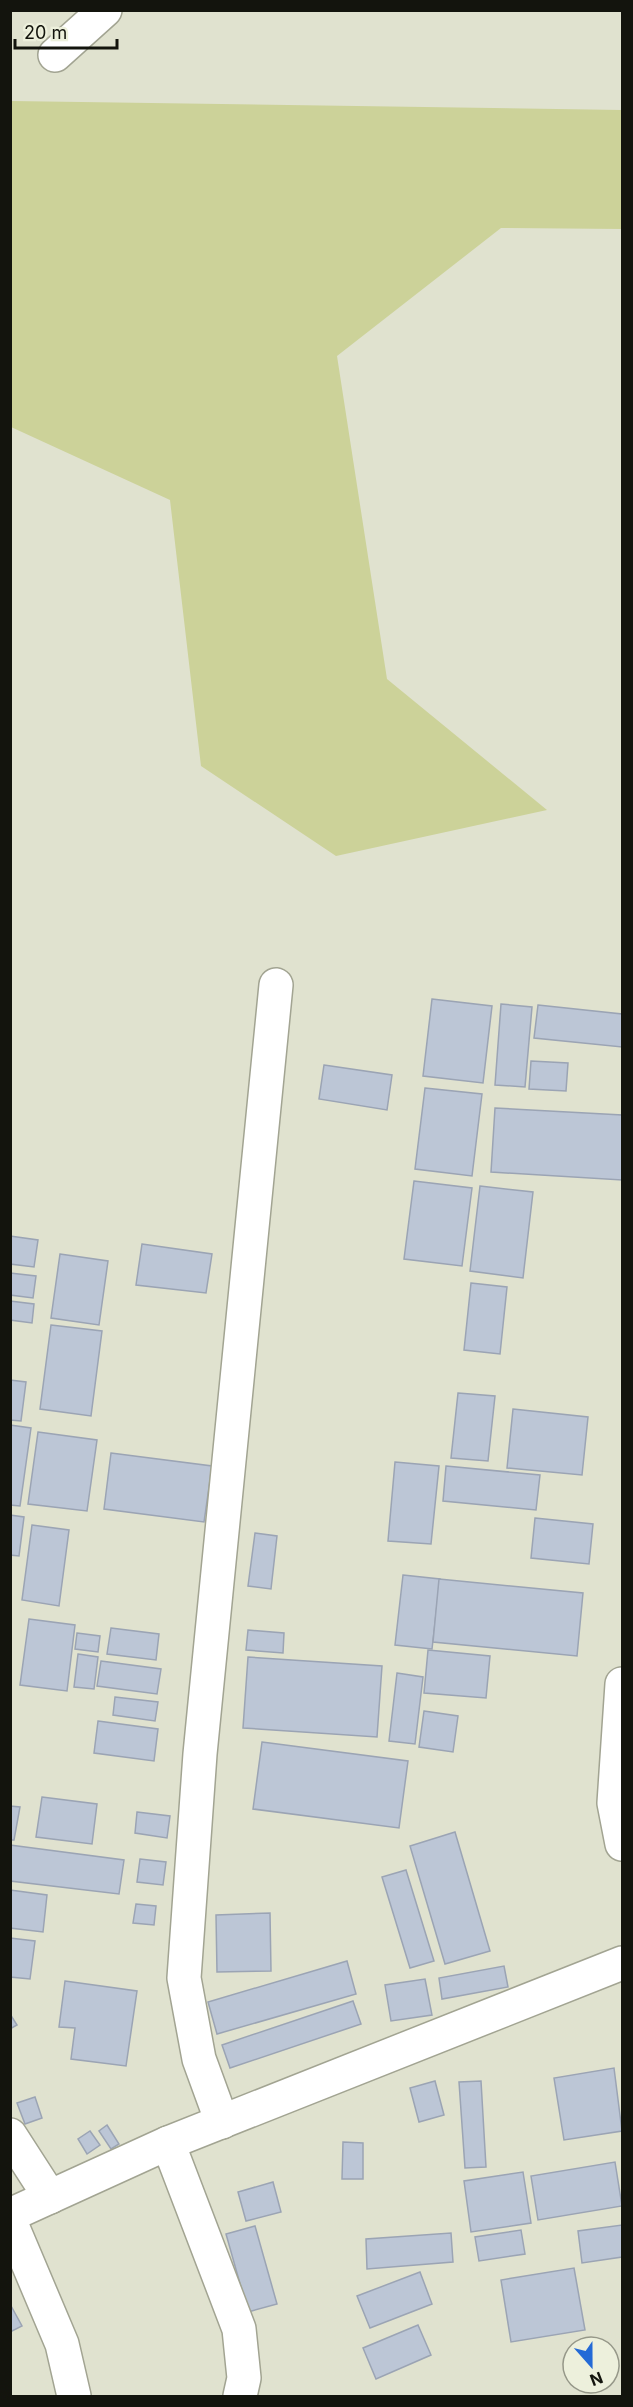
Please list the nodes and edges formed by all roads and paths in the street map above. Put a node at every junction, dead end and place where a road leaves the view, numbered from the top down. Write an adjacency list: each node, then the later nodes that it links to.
1 (105, 10): 2 (street)
2 (55, 55)
3 (276, 985): 7 (street)
4 (622, 1684): 5 (street)
5 (622, 1844)
6 (622, 1963): 7 (street)
7 (222, 2121): 9 (street)
8 (10, 2135): 10 (street)
9 (168, 2143): 10 (street); 14 (street)
10 (50, 2197): 11 (street)
11 (10, 2215)
12 (10, 2221): 13 (street)
13 (74, 2397)
14 (240, 2397)

